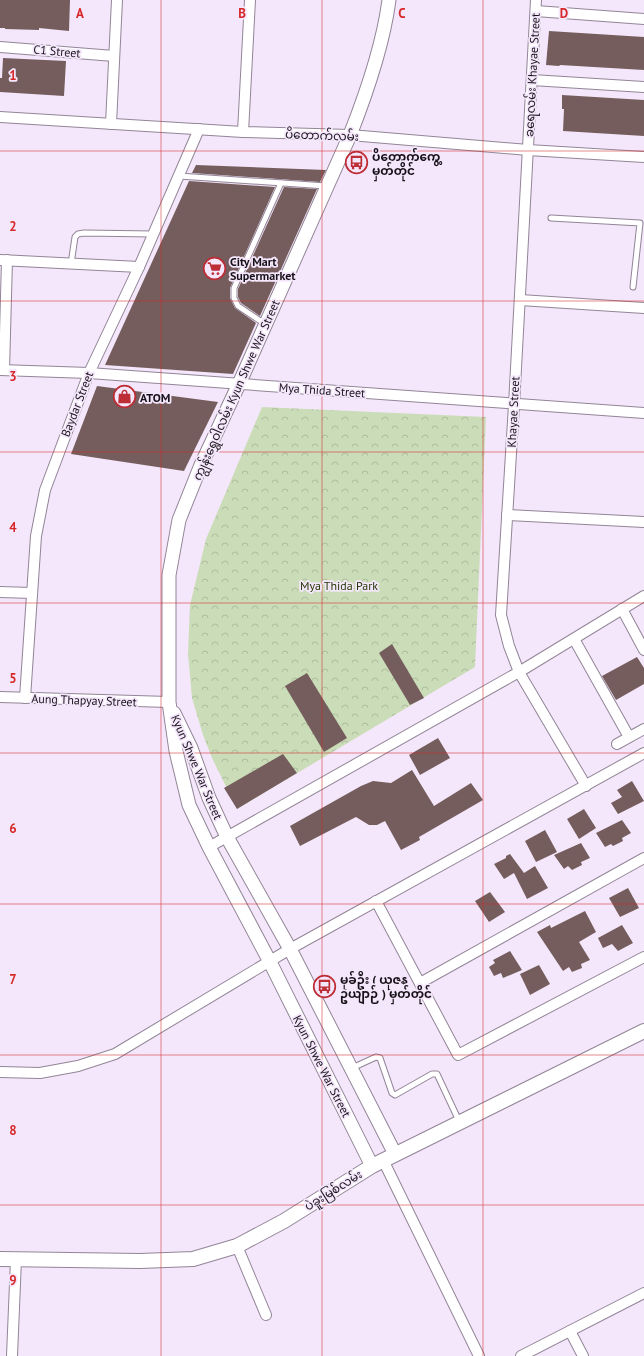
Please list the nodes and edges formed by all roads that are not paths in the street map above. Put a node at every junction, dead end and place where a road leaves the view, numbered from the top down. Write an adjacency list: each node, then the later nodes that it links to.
1 (117, 0): 8 (street)
2 (250, 0): 14 (street)
3 (389, 0): 15 (street, ကျွန်းရွှေဝါလမ်း Kyun Shwe War Street)
4 (536, 0): 5 (street, ခရေလမ်း Khayae Street)
5 (536, 11): 6 (street); 9 (street, ခရေလမ်း Khayae Street)
6 (644, 19)
7 (0, 47): 8 (street, C1 Street)
8 (114, 56): 12 (street)
9 (532, 80): 10 (street); 16 (street, ခရေလမ်း Khayae Street)
10 (644, 87)
11 (0, 117): 12 (street, ပိတောက်လမ်း)
12 (111, 124): 13 (street, ပိတောက်လမ်း)
13 (199, 129): 14 (street, ပိတောက်လမ်း); 18 (street, Baydar Street)
14 (243, 132): 15 (street, ပိတောက်လမ်း)
15 (350, 135): 16 (street, ပိတောက်လမ်း); 20 (street, ကျွန်းရွှေဝါလမ်း Kyun Shwe War Street)
16 (528, 150): 17 (street, ပိတောက်လမ်း); 28 (street, Khayae Street)
17 (644, 157)
18 (179, 176): 19 (lane); 23 (street, Baydar Street)
19 (281, 183): 20 (lane); 30 (lane)
20 (327, 186): 30 (street, ကျွန်းရွှေဝါလမ်း Kyun Shwe War Street)
21 (551, 218): 22 (lane)
22 (642, 221): 27 (lane)
23 (153, 234): 25 (lane); 26 (street, Baydar Street)
24 (3, 260): 25 (street); 31 (street)
25 (71, 264): 26 (street)
26 (139, 267): 32 (street, Baydar Street)
27 (634, 287)
28 (520, 300): 29 (street); 34 (street, Khayae Street)
29 (644, 308)
30 (266, 324): 33 (street, ကျွန်းရွှေဝါလမ်း Kyun Shwe War Street)
31 (2, 370): 32 (street, Mya Thida Street)
32 (88, 373): 33 (street, Mya Thida Street); 39 (street, Baydar Street)
33 (239, 384): 34 (street, Mya Thida Street); 47 (street, ကျွန်းရွှေဝါလမ်း Kyun Shwe War Street)
34 (514, 405): 35 (street, Mya Thida Street); 36 (street, Khayae Street)
35 (644, 414)
36 (508, 515): 37 (street); 44 (street, Khayae Street)
37 (644, 522)
38 (0, 592): 39 (street)
39 (32, 593): 46 (street, Baydar Street)
40 (644, 596): 41 (street)
41 (622, 609): 42 (street); 43 (street)
42 (574, 639): 44 (street); 49 (street)
43 (644, 650)
44 (519, 672): 52 (street, Khayae Street); 53 (street)
45 (0, 697): 46 (street, Aung Thapyay Street)
46 (25, 698): 47 (street, Aung Thapyay Street)
47 (169, 702): 53 (street, Kyun Shwe War Street); 54 (street, Kyun Shwe War Street)
48 (644, 729): 49 (street)
49 (629, 737): 50 (street)
50 (617, 744)
51 (644, 754): 52 (street)
52 (586, 786): 56 (street)
53 (227, 837): 54 (street); 57 (street, Kyun Shwe War Street)
54 (209, 847): 59 (street, Kyun Shwe War Street)
55 (644, 858): 60 (street)
56 (376, 901): 57 (street); 60 (street)
57 (290, 949): 59 (street); 62 (street, Kyun Shwe War Street)
58 (644, 957): 60 (street)
59 (270, 962): 63 (street); 65 (street, Kyun Shwe War Street)
60 (420, 983)
61 (644, 1031): 64 (main road, ပဲခူးမြစ်လမ်း)
62 (351, 1069): 64 (lane); 65 (street, Kyun Shwe War Street)
63 (0, 1072)
64 (460, 1122): 65 (main road, ပဲခူးမြစ်လမ်း)
65 (383, 1160): 66 (main road, ပဲခူးမြစ်လမ်း); 73 (street)
66 (237, 1246): 68 (main road, ပဲခူးမြစ်လမ်း); 70 (street)
67 (0, 1259): 68 (main road, ပဲခူးမြစ်လမ်း)
68 (16, 1259): 72 (street)
69 (644, 1293): 71 (street)
70 (266, 1315)
71 (570, 1331): 74 (street); 75 (street)
72 (12, 1356)
73 (479, 1356)
74 (521, 1356)
75 (583, 1356)

